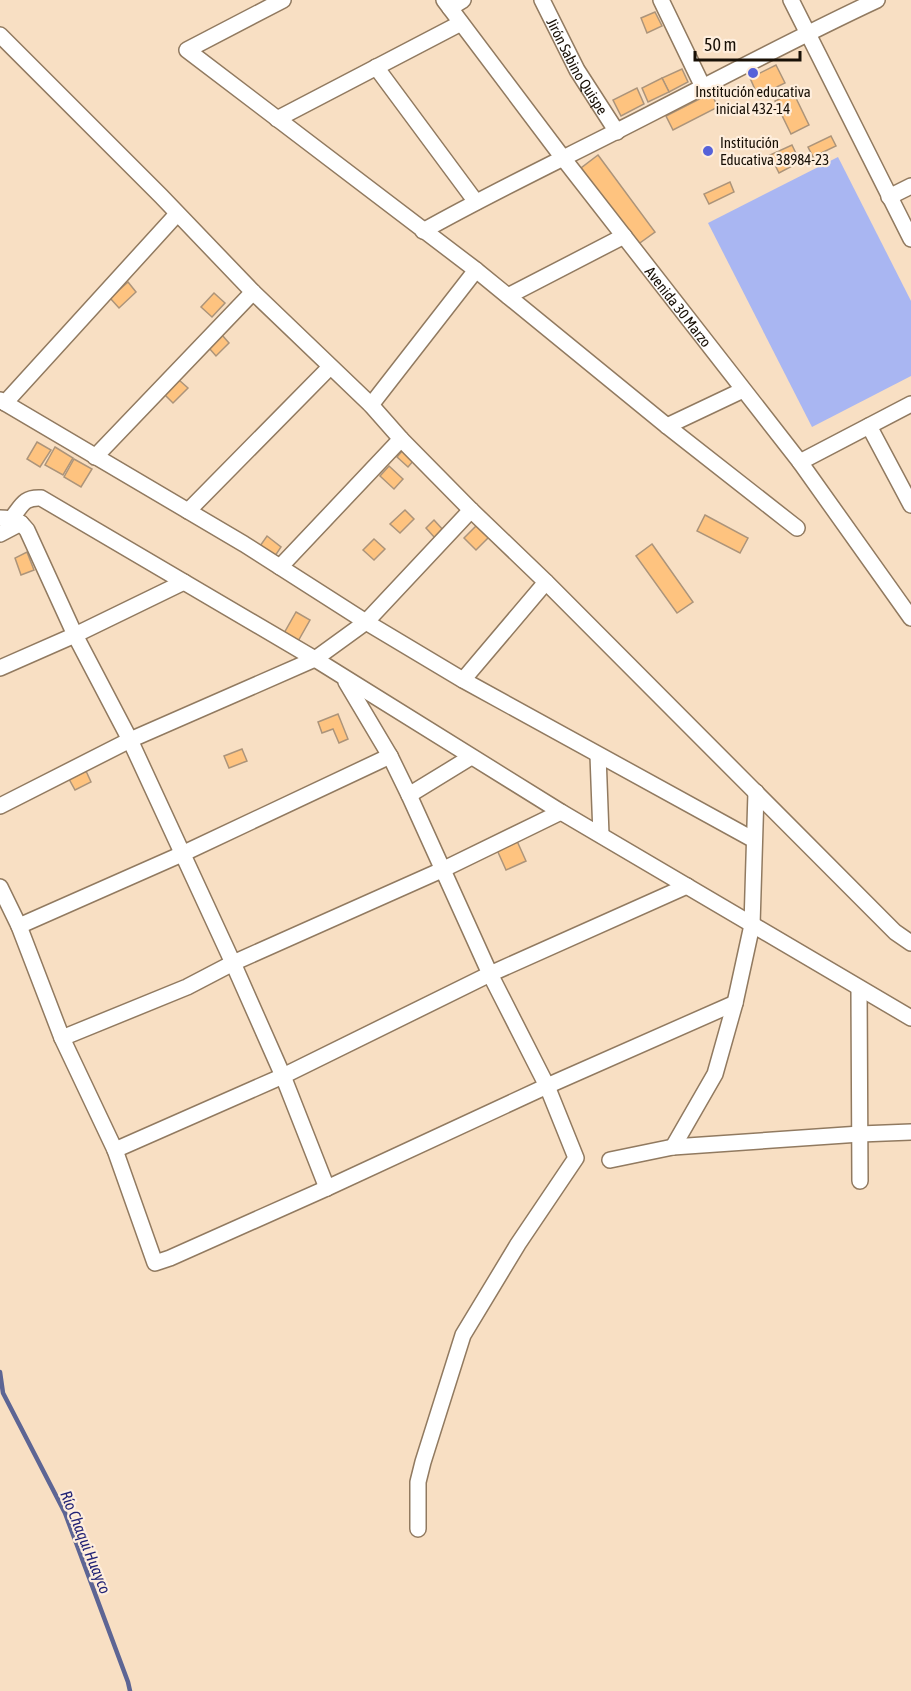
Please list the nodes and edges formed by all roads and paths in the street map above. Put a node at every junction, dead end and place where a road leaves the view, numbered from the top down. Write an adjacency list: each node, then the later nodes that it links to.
1 (282, 0): 12 (street)
2 (542, 0): 13 (street, Jirón Sabino Quispe)
3 (661, 0): 11 (street)
4 (791, 0): 8 (street)
5 (877, 0): 8 (street)
6 (452, 3): 7 (street, Avenida 30 Marzo)
7 (460, 23): 10 (street); 14 (street, Avenida 30 Marzo)
8 (808, 33): 11 (street); 16 (street)
9 (0, 34): 18 (street)
10 (376, 67): 12 (street); 17 (street)
11 (703, 87): 13 (street)
12 (277, 118): 19 (street)
13 (617, 132): 14 (street)
14 (563, 158): 17 (street); 20 (street, Avenida 30 Marzo)
15 (911, 186): 16 (street)
16 (889, 197): 21 (street)
17 (476, 201): 19 (street)
18 (177, 214): 23 (street); 27 (street)
19 (423, 231): 22 (street)
20 (624, 236): 24 (street); 26 (street, Avenida 30 Marzo)
21 (911, 239)
22 (476, 270): 24 (street); 29 (street)
23 (253, 292): 25 (street); 33 (street)
24 (508, 296): 30 (street)
25 (330, 367): 29 (street); 37 (street)
26 (743, 390): 30 (street); 34 (street, Avenida 30 Marzo)
27 (2, 402): 33 (street)
28 (911, 404): 31 (street)
29 (371, 405): 32 (street)
30 (668, 426): 39 (street)
31 (869, 426): 34 (street); 35 (street)
32 (401, 439): 36 (street); 41 (street)
33 (95, 457): 37 (street)
34 (800, 462): 44 (street, Avenida 30 Marzo)
35 (911, 505)
36 (471, 510): 43 (street); 45 (street)
37 (188, 511): 41 (street)
38 (11, 520): 40 (street); 42 (street); 46 (street)
39 (797, 528)
40 (0, 534)
41 (280, 567): 45 (street)
42 (184, 582): 46 (street); 47 (street)
43 (546, 582): 50 (street); 55 (street)
44 (910, 615)
45 (366, 622): 47 (street); 50 (street)
46 (75, 635): 48 (street); 51 (street)
47 (315, 659): 49 (street); 51 (street)
48 (0, 668)
49 (345, 679): 53 (street); 54 (street)
50 (463, 680): 52 (street)
51 (130, 740): 57 (street); 61 (street)
52 (598, 755): 59 (street); 60 (street)
53 (390, 756): 56 (street); 61 (street)
54 (471, 757): 56 (street); 58 (street)
55 (756, 792): 60 (street); 67 (street)
56 (409, 795): 62 (street)
57 (0, 806)
58 (561, 812): 59 (street); 62 (street)
59 (601, 835): 63 (street)
60 (754, 840): 65 (street)
61 (182, 854): 66 (street); 68 (street)
62 (444, 869): 68 (street); 69 (street)
63 (687, 886): 65 (street); 69 (street)
64 (0, 887): 66 (street)
65 (752, 925): 70 (street); 71 (street)
66 (19, 926): 73 (street)
67 (911, 943)
68 (233, 963): 73 (street); 74 (street)
69 (490, 974): 74 (street); 75 (street)
70 (859, 988): 72 (street); 77 (street)
71 (735, 1003): 75 (street); 78 (street)
72 (911, 1018)
73 (62, 1038): 79 (street)
74 (283, 1076): 79 (street); 82 (street)
75 (547, 1086): 82 (street); 83 (street)
76 (911, 1132): 77 (street)
77 (860, 1134): 78 (street); 81 (street)
78 (673, 1147): 80 (street)
79 (115, 1150): 82 (street)
80 (610, 1160)
81 (860, 1181)
82 (327, 1188)
83 (418, 1529)

